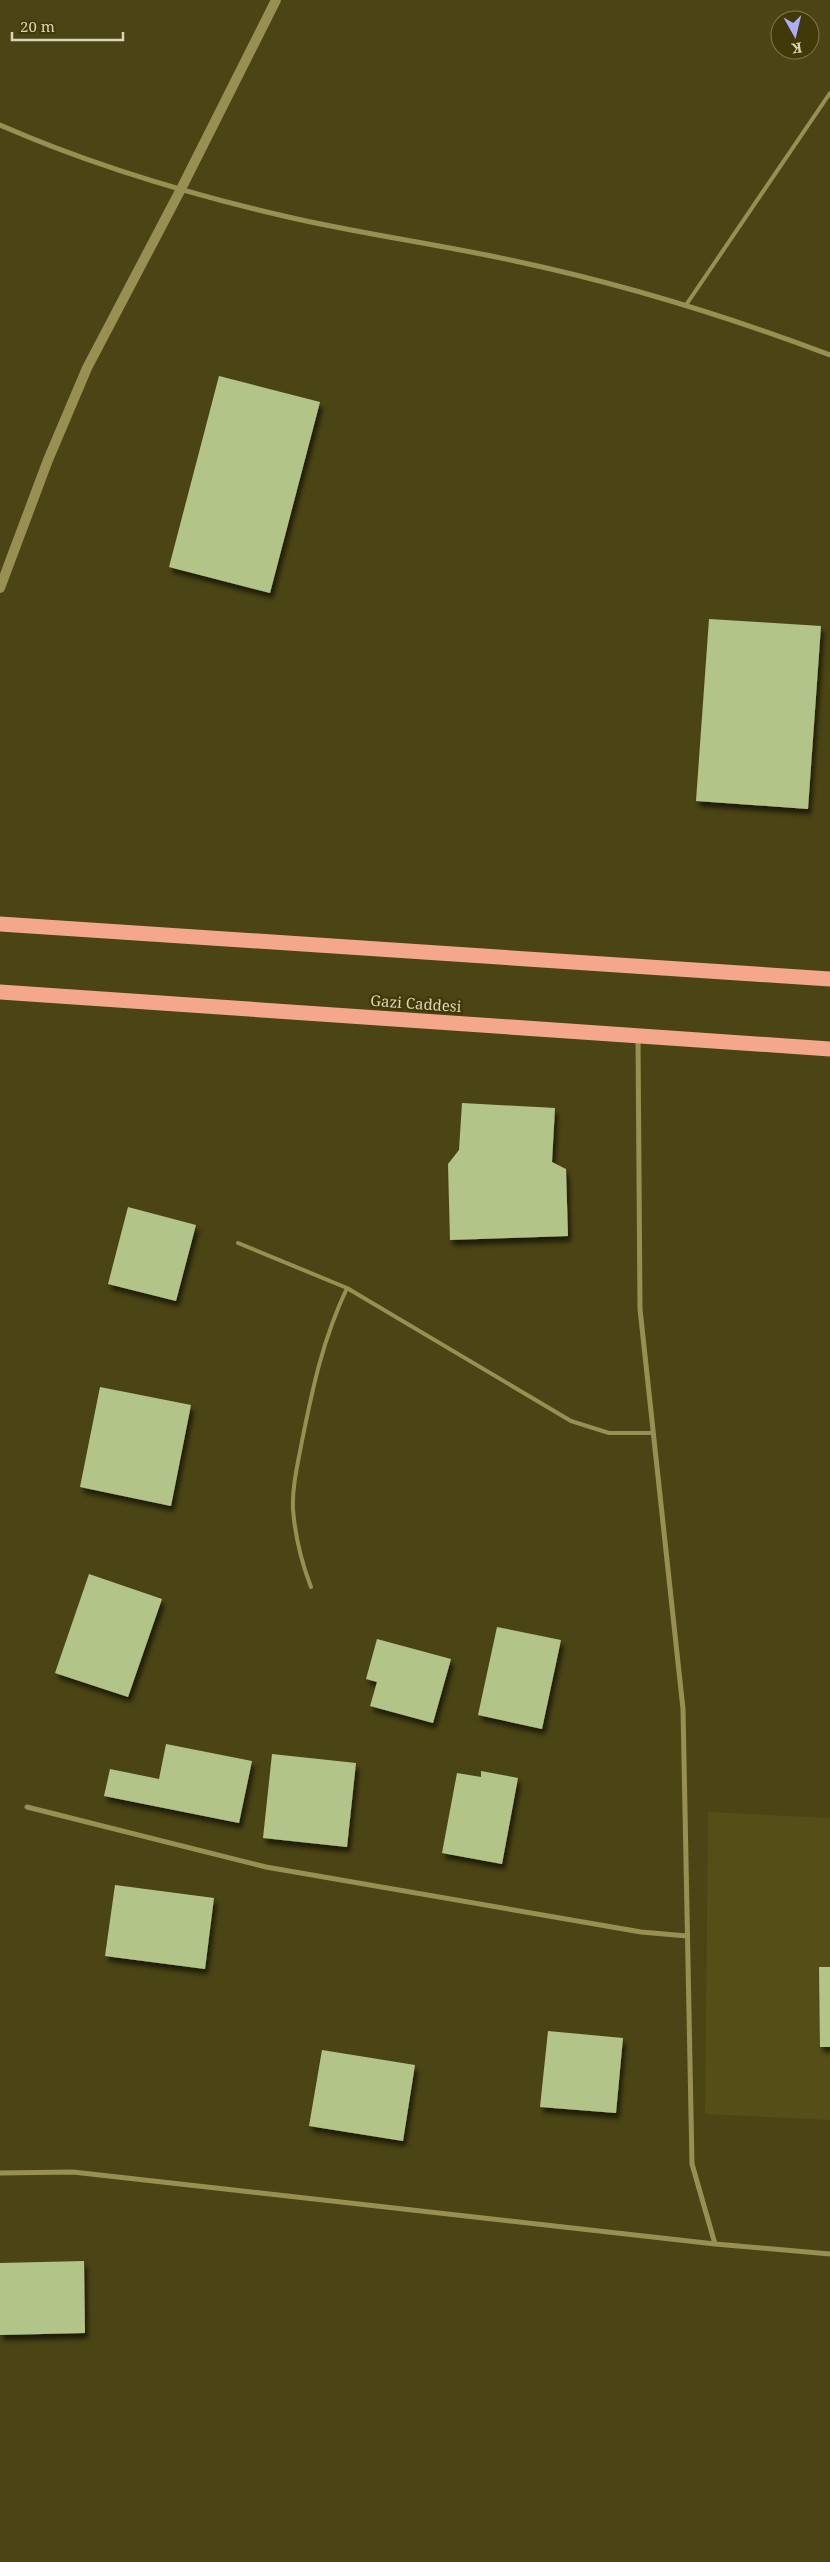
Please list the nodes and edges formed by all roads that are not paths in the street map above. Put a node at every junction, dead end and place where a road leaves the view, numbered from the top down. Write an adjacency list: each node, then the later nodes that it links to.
1 (276, 0): 4 (street)
2 (830, 93): 5 (lane)
3 (0, 124): 4 (street)
4 (182, 189): 5 (street); 7 (street)
5 (686, 305): 6 (street)
6 (830, 356)
7 (0, 588)
8 (0, 924): 9 (highway)
9 (830, 980)
10 (0, 992): 11 (highway, Gazi Caddesi)
11 (638, 1036): 12 (highway, Gazi Caddesi); 15 (street)
12 (830, 1049)
13 (238, 1243): 14 (lane)
14 (347, 1288): 15 (lane); 16 (lane)
15 (652, 1433): 18 (street)
16 (311, 1587)
17 (27, 1807): 18 (street)
18 (687, 1936): 20 (street)
19 (0, 2173): 20 (street)
20 (714, 2244): 21 (street)
21 (830, 2254)

